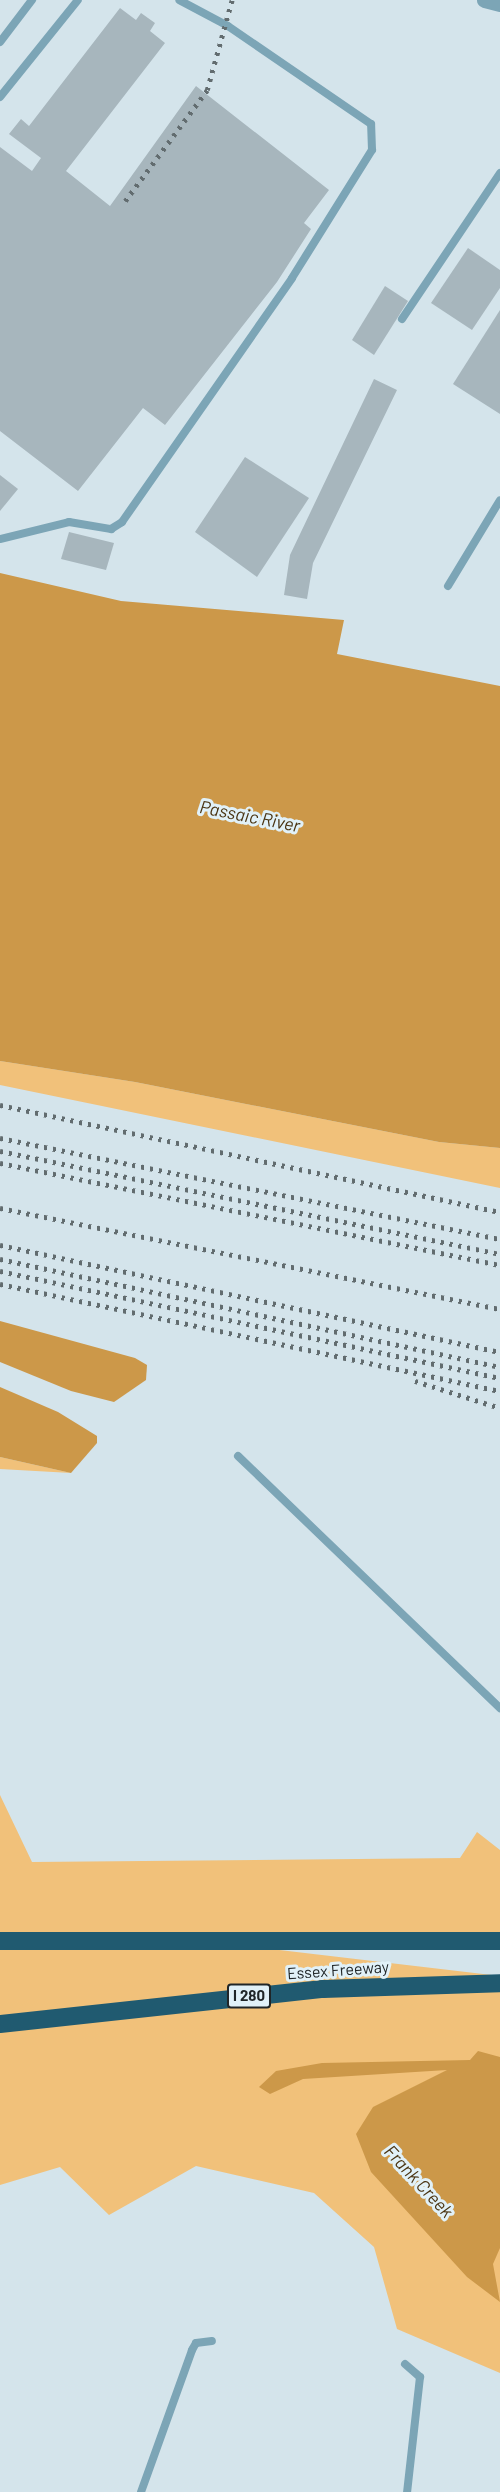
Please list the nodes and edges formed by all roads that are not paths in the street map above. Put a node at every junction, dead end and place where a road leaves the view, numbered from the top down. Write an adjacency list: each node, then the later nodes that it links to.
1 (32, 0): 6 (lane)
2 (78, 0): 7 (lane)
3 (484, 0): 5 (street)
4 (184, 1): 11 (lane)
5 (500, 4)
6 (0, 42)
7 (0, 97)
8 (500, 173): 9 (lane)
9 (402, 319)
10 (500, 500): 12 (lane)
11 (0, 538)
12 (448, 586)
13 (238, 1456): 14 (lane)
14 (500, 1708)
15 (0, 1941): 16 (highway, Essex Freeway)
16 (500, 1941)
17 (500, 1983): 18 (highway, Essex Freeway / I 280)
18 (0, 2024)
19 (212, 2341): 21 (lane)
20 (405, 2364): 22 (lane)
21 (141, 2492)
22 (407, 2492)

